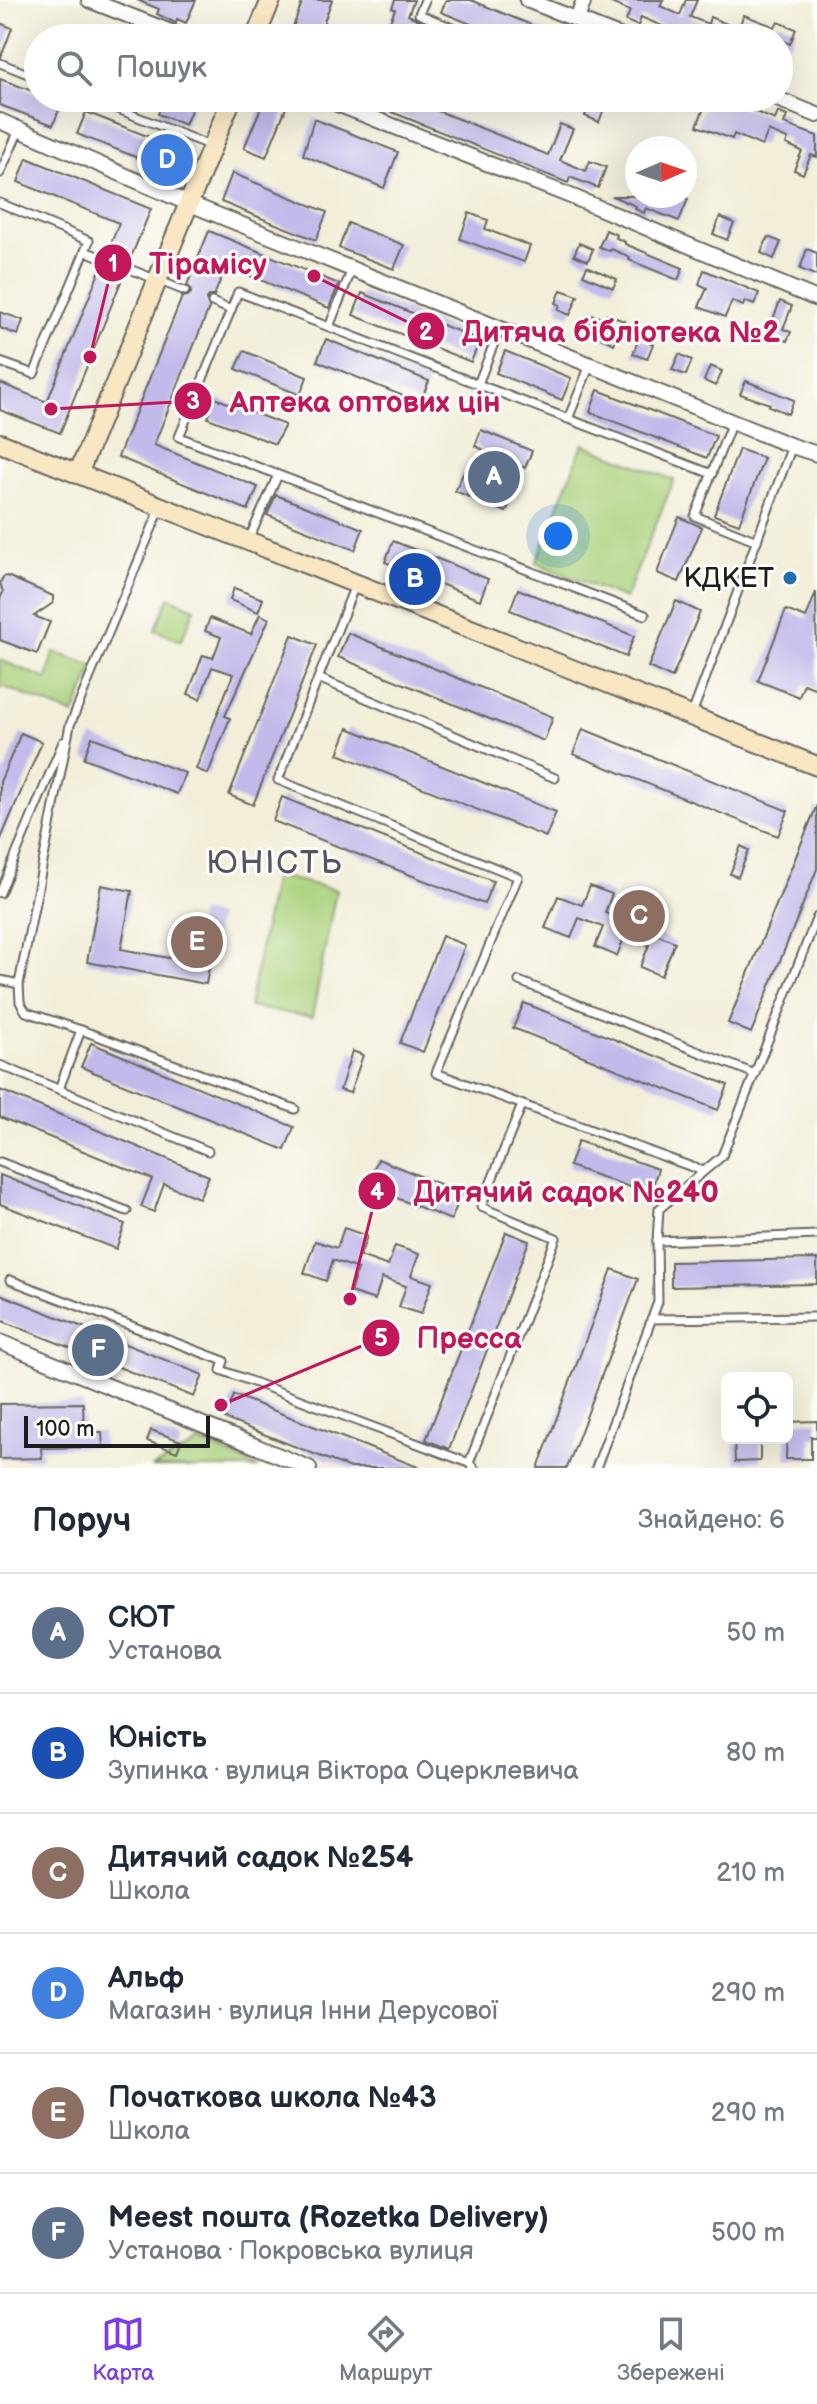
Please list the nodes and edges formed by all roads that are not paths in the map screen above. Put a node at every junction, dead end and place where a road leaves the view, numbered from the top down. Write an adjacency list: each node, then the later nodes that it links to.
1 (89, 0): 7 (street)
2 (271, 0): 8 (street)
3 (425, 0): 9 (lane)
4 (527, 0): 6 (street)
5 (584, 0): 6 (street)
6 (577, 19): 10 (street)
7 (150, 24)
8 (261, 24)
9 (443, 24)
10 (585, 24)
11 (0, 63): 12 (lane)
12 (24, 72)
13 (793, 105): 17 (street)
14 (125, 112): 20 (lane)
15 (227, 112): 20 (street)
16 (357, 112): 30 (street)
17 (817, 115)
18 (0, 121): 19 (street)
19 (20, 128): 21 (lane); 23 (street)
20 (213, 147): 23 (street)
21 (0, 173)
22 (0, 203): 24 (lane)
23 (190, 204): 27 (street); 28 (street)
24 (85, 251): 25 (lane); 35 (lane)
25 (105, 259)
26 (127, 268): 28 (lane)
27 (352, 269): 33 (lane); 34 (street)
28 (158, 280): 29 (lane); 43 (street)
29 (185, 291)
30 (817, 299)
31 (212, 302): 32 (lane)
32 (231, 310): 33 (lane); 45 (lane)
33 (329, 327): 37 (lane)
34 (500, 328): 36 (street); 37 (lane)
35 (0, 362)
36 (590, 365): 38 (lane); 39 (street)
37 (478, 384): 38 (lane)
38 (568, 419): 44 (lane)
39 (732, 422): 41 (street); 44 (lane)
40 (0, 443): 43 (street)
41 (792, 446): 42 (street); 48 (lane)
42 (817, 454)
43 (78, 474): 46 (street)
44 (712, 474): 48 (lane)
45 (278, 475): 47 (lane); 50 (lane)
46 (161, 507): 47 (street); 53 (lane)
47 (248, 540): 49 (street)
48 (757, 541): 52 (lane)
49 (356, 583): 51 (lane); 52 (street)
50 (645, 615)
51 (318, 678): 55 (lane); 65 (lane)
52 (691, 717): 54 (street)
53 (70, 725): 56 (lane); 60 (lane)
54 (817, 766)
55 (555, 778)
56 (0, 893)
57 (817, 917): 63 (lane)
58 (0, 980): 60 (lane)
59 (519, 981): 63 (lane)
60 (19, 984): 61 (lane)
61 (81, 1030): 64 (lane); 66 (lane)
62 (0, 1065): 64 (lane)
63 (755, 1074): 69 (lane)
64 (59, 1089): 67 (lane)
65 (522, 1105): 69 (lane); 77 (lane)
66 (295, 1109)
67 (208, 1151)
68 (0, 1162): 70 (lane)
69 (703, 1171): 72 (lane)
70 (127, 1211)
71 (817, 1235): 72 (lane)
72 (657, 1241): 75 (lane)
73 (10, 1280): 77 (lane)
74 (817, 1317): 75 (lane)
75 (651, 1319): 79 (lane)
76 (0, 1342): 78 (street)
77 (471, 1466)
78 (309, 1468)
79 (596, 1468)

